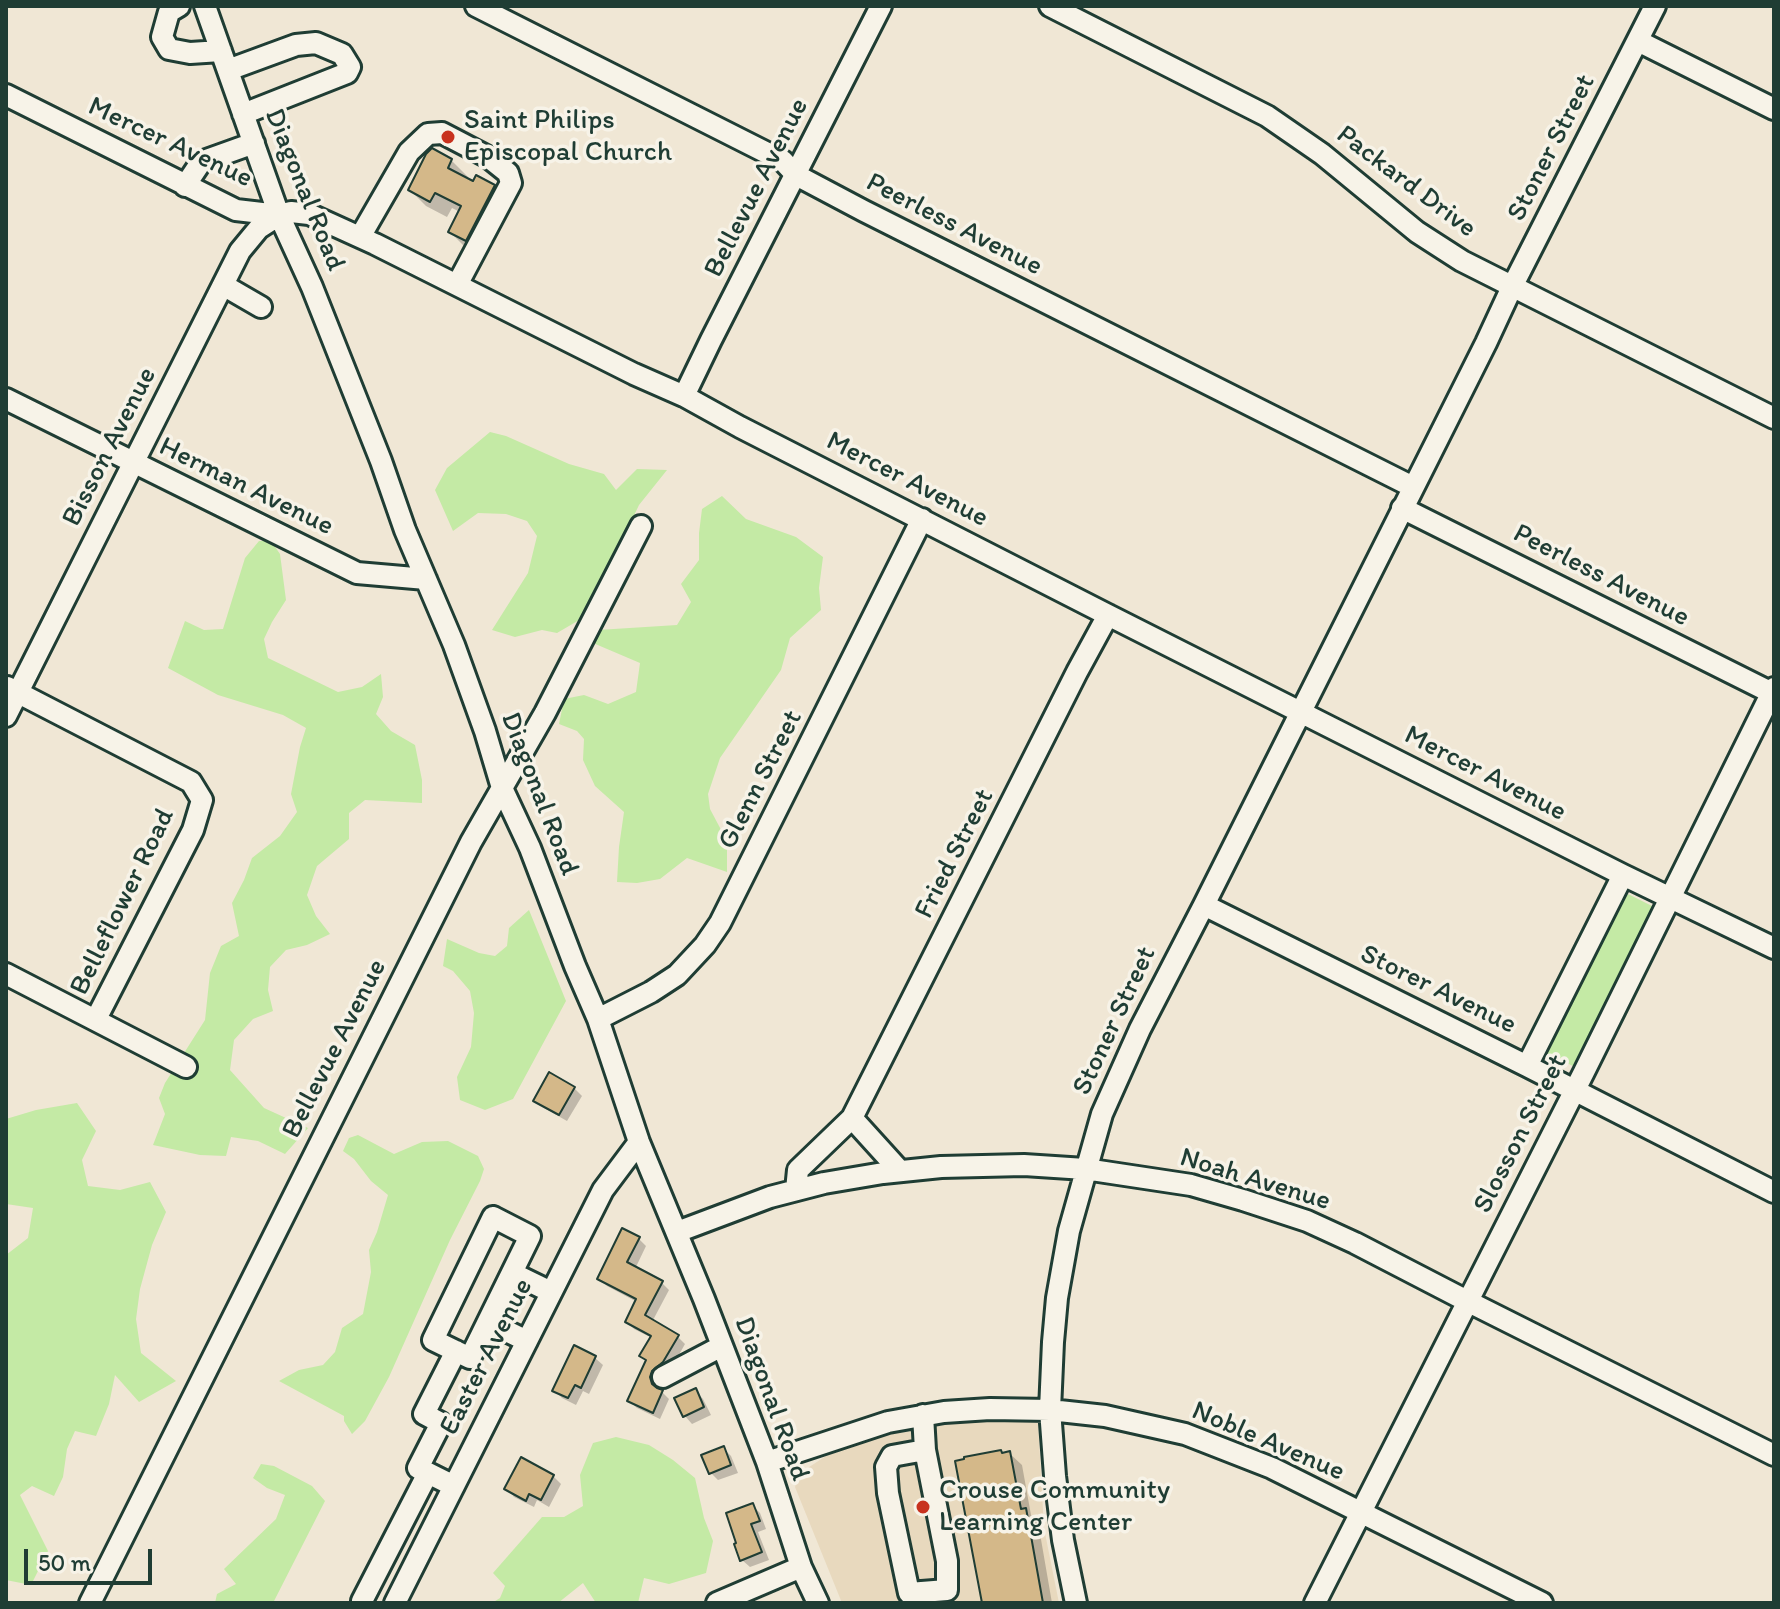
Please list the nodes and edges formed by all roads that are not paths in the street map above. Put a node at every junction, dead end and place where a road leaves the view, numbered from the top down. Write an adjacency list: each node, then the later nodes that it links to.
1 (179, 6): 8 (street)
2 (205, 6): 8 (street, Diagonal Road)
3 (476, 6): 13 (street, Peerless Avenue)
4 (881, 6): 13 (street, Bellevue Avenue)
5 (1050, 6): 19 (street, Packard Drive)
6 (1655, 6): 7 (street, Stoner Street)
7 (1638, 41): 10 (street); 19 (street, Stoner Street)
8 (224, 61): 11 (street, Diagonal Road); 11 (street)
9 (6, 95): 14 (street, Mercer Avenue)
10 (1774, 109)
11 (243, 114): 12 (street, Diagonal Road)
12 (254, 143): 14 (street); 15 (street, Diagonal Road)
13 (796, 175): 21 (street, Bellevue Avenue); 25 (street, Peerless Avenue)
14 (185, 186): 15 (street, Mercer Avenue)
15 (279, 215): 16 (street, Mercer Avenue); 17 (street, Bisson Avenue); 29 (street, Diagonal Road)
16 (360, 237): 18 (street, Mercer Avenue); 18 (street)
17 (223, 285): 20 (street); 24 (street, Bisson Avenue)
18 (457, 285): 21 (street, Mercer Avenue)
19 (1512, 287): 23 (street, Packard Drive); 25 (street, Stoner Street)
20 (261, 307)
21 (684, 396): 27 (street, Mercer Avenue)
22 (6, 399): 24 (street, Herman Avenue)
23 (1774, 418)
24 (134, 462): 29 (street, Herman Avenue); 31 (street, Bisson Avenue)
25 (1413, 487): 26 (street, Stoner Street)
26 (1402, 508): 32 (street, Peerless Avenue); 33 (street, Stoner Street)
27 (922, 519): 30 (street, Mercer Avenue); 42 (street, Glenn Street)
28 (641, 526): 35 (street, Bellevue Avenue)
29 (426, 579): 35 (street, Diagonal Road)
30 (1108, 615): 33 (street, Mercer Avenue); 46 (street, Fried Street)
31 (12, 689): 34 (street, Bisson Avenue); 41 (street, Belleflower Road)
32 (1773, 692): 37 (street, Slosson Street)
33 (1300, 712): 36 (street, Mercer Avenue); 38 (street, Stoner Street)
34 (6, 716)
35 (502, 788): 42 (street, Diagonal Road); 71 (street, Bellevue Avenue)
36 (1623, 875): 37 (street, Mercer Avenue); 43 (street)
37 (1671, 897): 39 (street, Mercer Avenue); 45 (street, Slosson Street)
38 (1204, 905): 43 (street, Storer Avenue); 48 (street, Stoner Street)
39 (1774, 948)
40 (6, 974): 41 (street)
41 (96, 1019): 44 (street)
42 (598, 1019): 47 (street, Diagonal Road)
43 (1527, 1066): 45 (street, Storer Avenue)
44 (186, 1067)
45 (1574, 1091): 51 (street, Storer Avenue); 55 (street, Slosson Street)
46 (852, 1118): 49 (street); 50 (street, Fried Street)
47 (639, 1142): 52 (street, Diagonal Road); 54 (street, Easter Avenue)
48 (1085, 1169): 49 (street, Noah Avenue); 55 (street, Noah Avenue); 61 (street, Stoner Street)
49 (900, 1171): 50 (street, Noah Avenue)
50 (796, 1190): 52 (street, Noah Avenue)
51 (1774, 1192)
52 (677, 1232): 58 (street, Diagonal Road)
53 (512, 1273): 54 (street); 56 (street); 59 (street)
54 (551, 1292): 57 (street, Easter Avenue)
55 (1467, 1301): 64 (street, Noah Avenue); 68 (street, Slosson Street)
56 (488, 1322): 57 (street); 59 (street)
57 (527, 1341): 67 (street, Easter Avenue)
58 (722, 1346): 60 (street); 65 (street, Diagonal Road)
59 (456, 1351): 66 (street)
60 (663, 1377)
61 (1050, 1410): 62 (street, Noble Avenue); 68 (street, Noble Avenue); 75 (street, Stoner Street)
62 (923, 1415): 63 (street); 65 (street, Noble Avenue)
63 (925, 1450): 63 (street)
64 (1774, 1455)
65 (767, 1462): 69 (street, Diagonal Road)
66 (428, 1473): 67 (street); 70 (street)
67 (454, 1486): 72 (street, Easter Avenue)
68 (1360, 1513): 76 (street, Slosson Street); 77 (street, Noble Avenue)
69 (801, 1567): 73 (street); 74 (street, Diagonal Road)
70 (362, 1601)
71 (90, 1603)
72 (395, 1603)
73 (717, 1603)
74 (818, 1603)
75 (1076, 1603)
76 (1315, 1603)
77 (1542, 1603)

